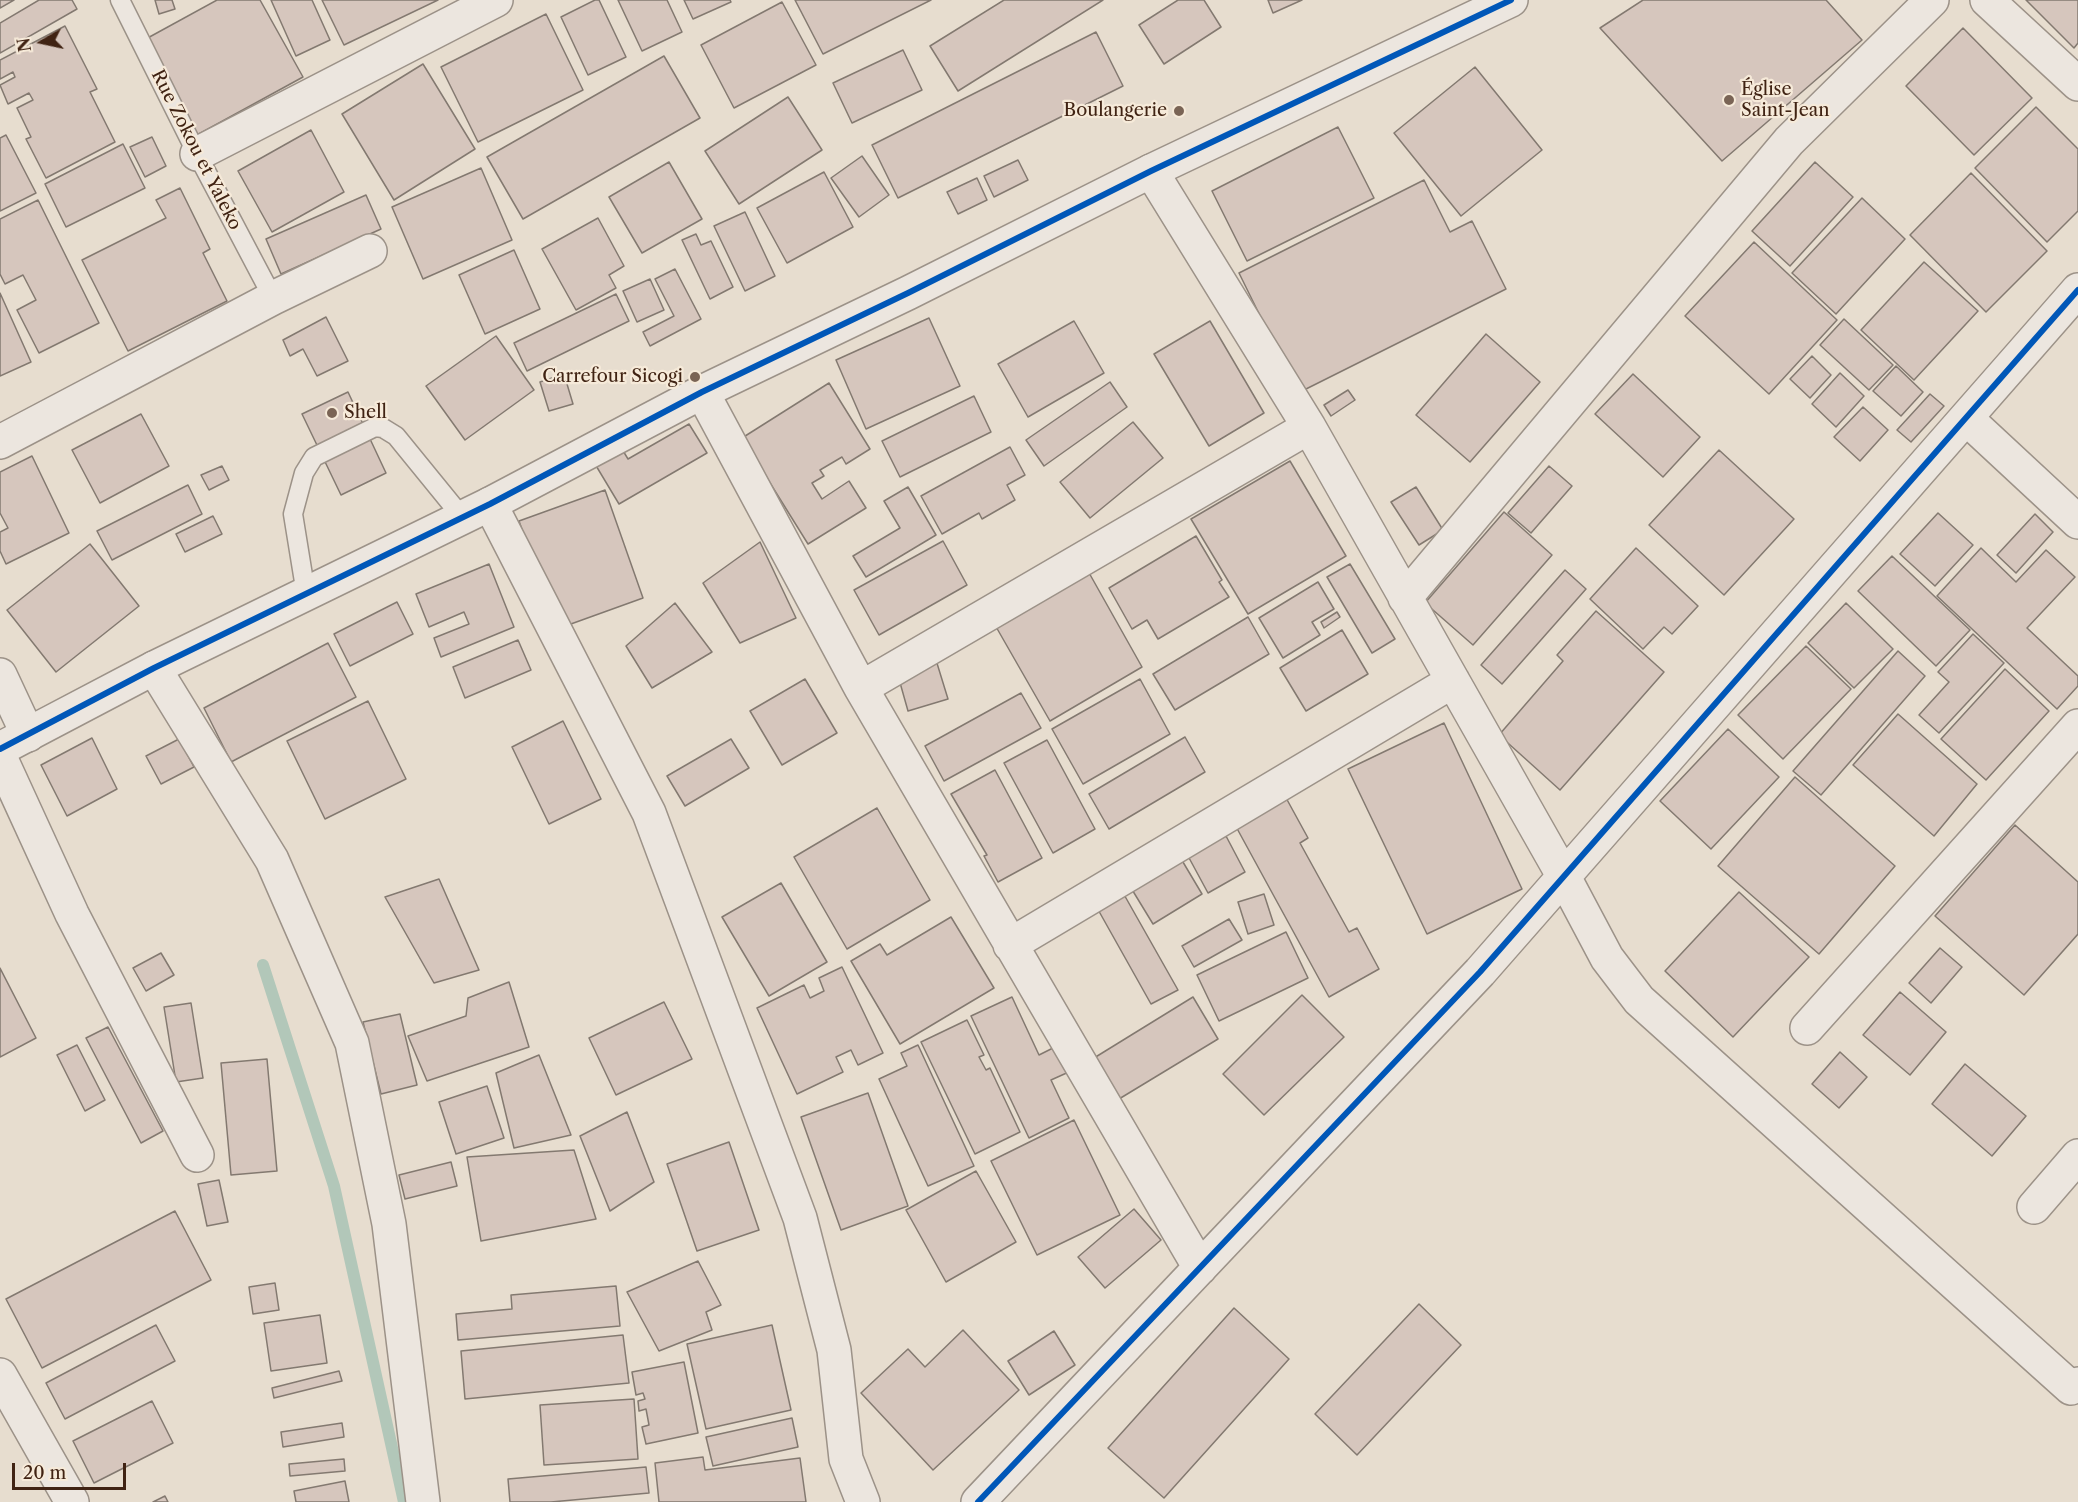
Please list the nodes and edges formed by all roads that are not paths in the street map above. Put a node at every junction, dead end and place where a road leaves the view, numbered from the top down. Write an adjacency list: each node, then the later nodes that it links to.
1 (120, 0): 7 (lane, Rue Zokou et Yaleko)
2 (496, 0): 7 (street)
3 (1511, 0): 8 (street)
4 (1932, 0): 19 (street)
5 (1987, 0): 6 (street)
6 (2078, 84)
7 (197, 154): 11 (lane, Rue Zokou et Yaleko)
8 (1151, 171): 12 (street); 14 (street)
9 (370, 250): 11 (street)
10 (2078, 290): 13 (street)
11 (273, 298): 15 (street)
12 (702, 392): 16 (street); 23 (street)
13 (1966, 418): 17 (street); 27 (street)
14 (1309, 427): 19 (street); 23 (street)
15 (0, 442)
16 (476, 510): 18 (street); 18 (lane); 38 (street)
17 (2078, 522)
18 (306, 594): 20 (street)
19 (1405, 598): 22 (street)
20 (154, 668): 25 (street); 37 (street)
21 (0, 675): 25 (street)
22 (1453, 681): 27 (street); 28 (street)
23 (861, 688): 28 (street)
24 (2078, 726): 29 (street)
25 (14, 742)
26 (0, 757): 30 (street)
27 (1564, 877): 33 (street); 35 (street)
28 (1010, 945): 33 (street)
29 (1807, 1028)
30 (197, 1155)
31 (2078, 1156): 32 (street)
32 (2034, 1207)
33 (1200, 1268): 39 (street)
34 (0, 1374): 36 (street)
35 (2076, 1389)
36 (72, 1502)
37 (423, 1502)
38 (863, 1502)
39 (978, 1502)

